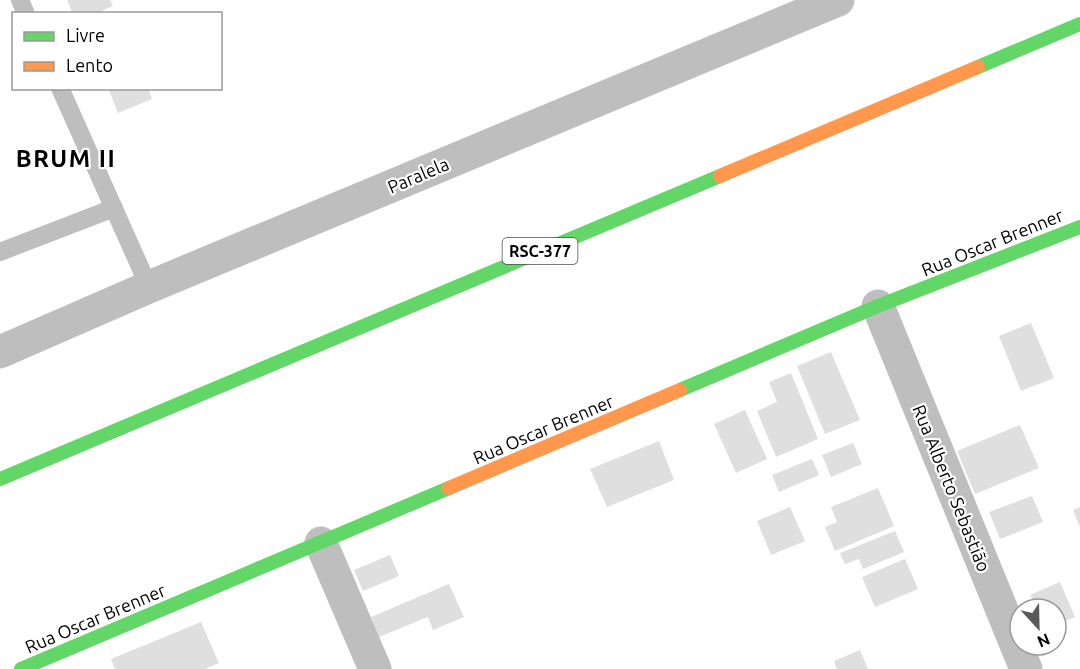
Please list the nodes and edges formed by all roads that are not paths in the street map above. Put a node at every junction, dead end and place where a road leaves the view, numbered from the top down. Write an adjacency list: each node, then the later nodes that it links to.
1 (838, 0): 7 (street, Paralela)
2 (1080, 24): 10 (main road, RSC-377)
3 (61, 90): 4 (lane)
4 (114, 208): 6 (lane); 7 (lane)
5 (1080, 227): 8 (main road, Rua Oscar Brenner)
6 (0, 252)
7 (149, 287): 9 (street, Paralela)
8 (878, 306): 11 (main road, Rua Oscar Brenner); 14 (street, Rua Alberto Sebastião)
9 (0, 352)
10 (0, 478)
11 (321, 543): 12 (main road, Rua Oscar Brenner); 13 (street)
12 (21, 669)
13 (375, 669)
14 (1026, 669)

